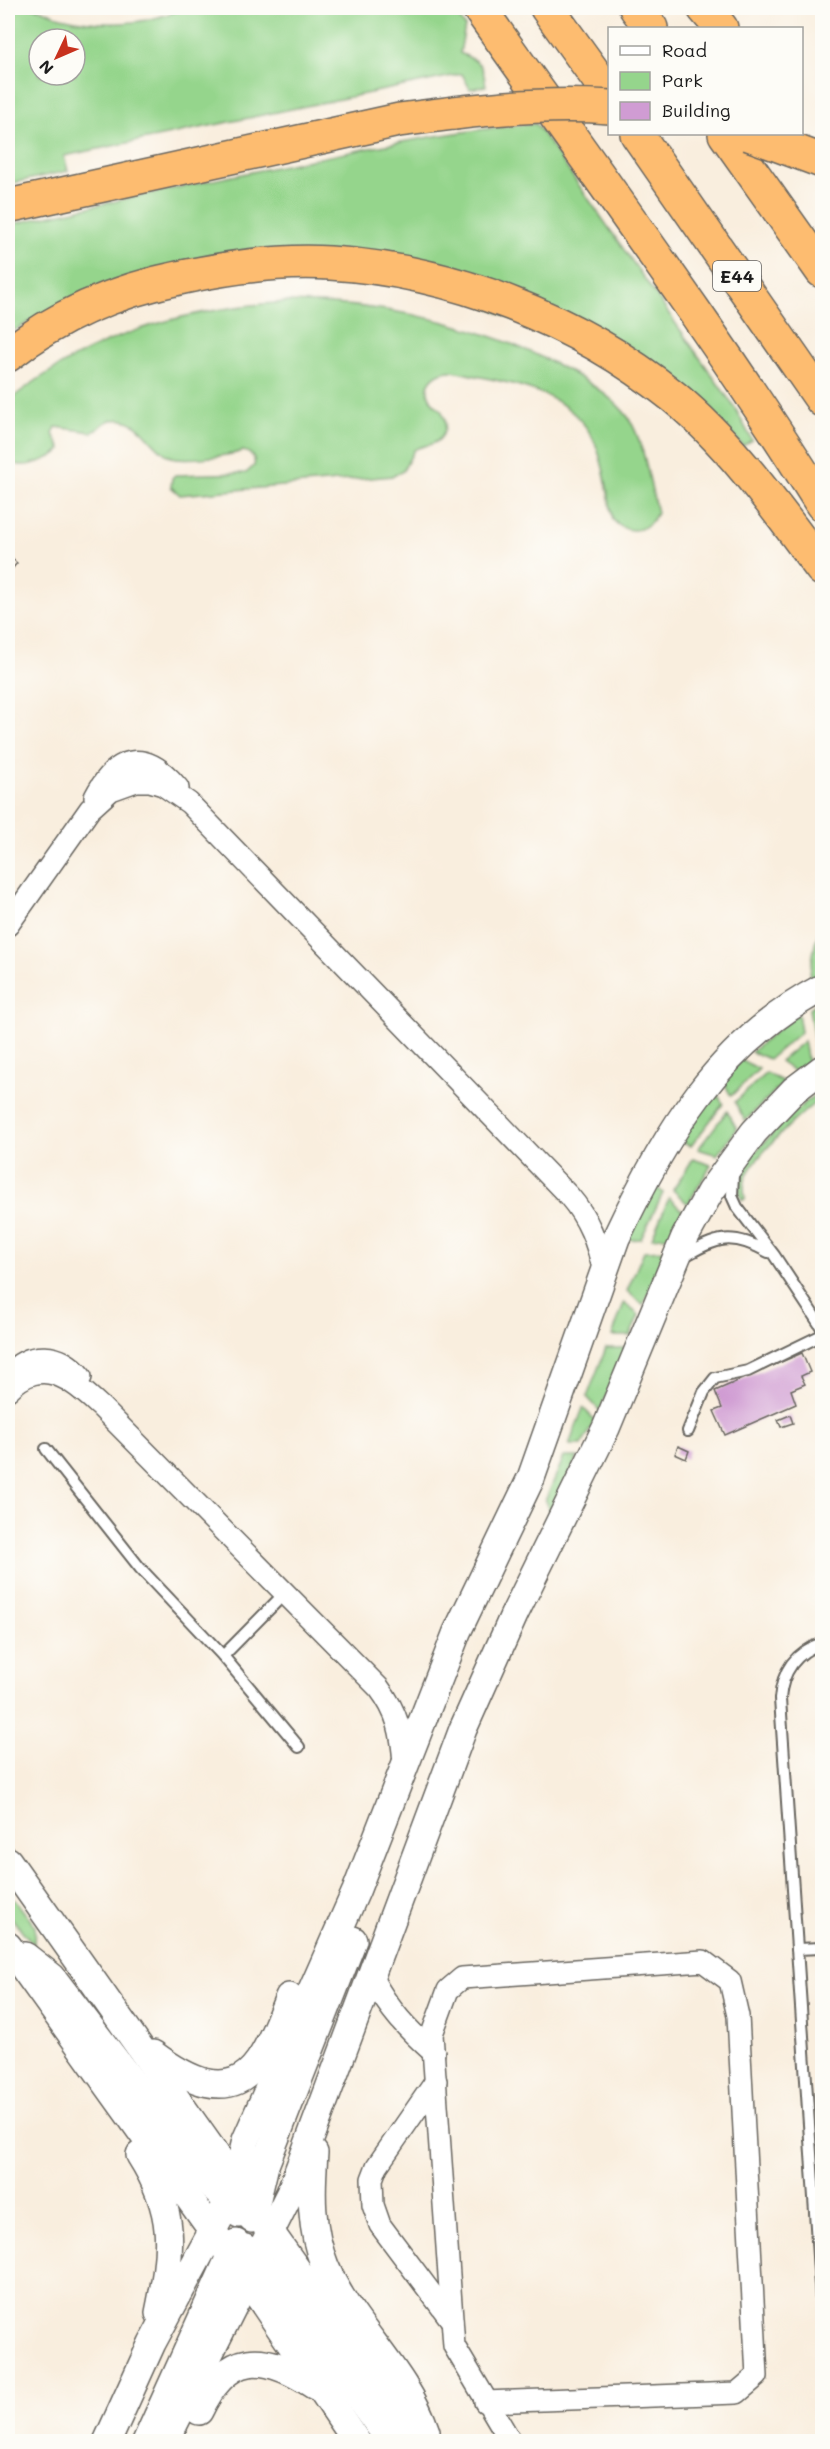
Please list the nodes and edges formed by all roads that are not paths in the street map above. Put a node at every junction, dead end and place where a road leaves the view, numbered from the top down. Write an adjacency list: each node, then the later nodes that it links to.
1 (479, 8): 22 (highway)
2 (547, 8): 9 (highway)
3 (636, 8): 6 (highway)
4 (704, 8): 7 (highway)
5 (716, 8): 8 (highway)
6 (650, 27)
7 (720, 27)
8 (728, 27)
9 (608, 94)
10 (608, 107): 17 (highway, bridge)
11 (638, 135): 21 (highway, E44)
12 (726, 135): 18 (highway)
13 (753, 135): 15 (highway, bridge)
14 (800, 135): 16 (highway)
15 (822, 161)
16 (822, 167)
17 (8, 206)
18 (822, 272)
19 (20, 339): 20 (highway); 23 (highway)
20 (8, 355)
21 (822, 400)
22 (822, 504)
23 (781, 516): 24 (highway); 25 (highway)
24 (822, 569)
25 (822, 584)
26 (8, 925): 32 (street)
27 (822, 988): 32 (street)
28 (822, 1069): 29 (street)
29 (740, 1149): 30 (lane); 31 (street)
30 (774, 1255): 31 (lane); 33 (lane)
31 (675, 1261): 50 (street)
32 (604, 1272): 44 (street)
33 (822, 1328)
34 (822, 1335): 38 (lane)
35 (8, 1375): 37 (street)
36 (8, 1390): 37 (street)
37 (101, 1407): 40 (street)
38 (688, 1431)
39 (46, 1449): 42 (lane)
40 (285, 1593): 42 (lane); 44 (street)
41 (822, 1643): 49 (lane)
42 (223, 1656): 43 (lane)
43 (299, 1747)
44 (404, 1764): 46 (street)
45 (8, 1861): 51 (street)
46 (356, 1891): 51 (street); 56 (street)
47 (8, 1948): 53 (street); 56 (street)
48 (822, 1948): 49 (lane)
49 (797, 1949): 57 (lane)
50 (372, 1978): 52 (street); 55 (street)
51 (136, 2040): 56 (street)
52 (434, 2054): 54 (street); 62 (street)
53 (95, 2070): 56 (street); 60 (street)
54 (436, 2081): 59 (street); 59 (street)
55 (315, 2128): 56 (street); 70 (street)
56 (243, 2232): 60 (street); 61 (street); 64 (street); 65 (street); 68 (street); 69 (street)
57 (821, 2269): 58 (lane)
58 (822, 2315)
59 (452, 2322): 62 (street)
60 (152, 2343): 63 (street)
61 (324, 2392): 66 (street); 67 (street)
62 (485, 2402): 71 (street)
63 (107, 2442)
64 (146, 2442)
65 (165, 2442)
66 (184, 2442)
67 (357, 2442)
68 (391, 2442)
69 (419, 2442)
70 (429, 2442)
71 (511, 2442)

